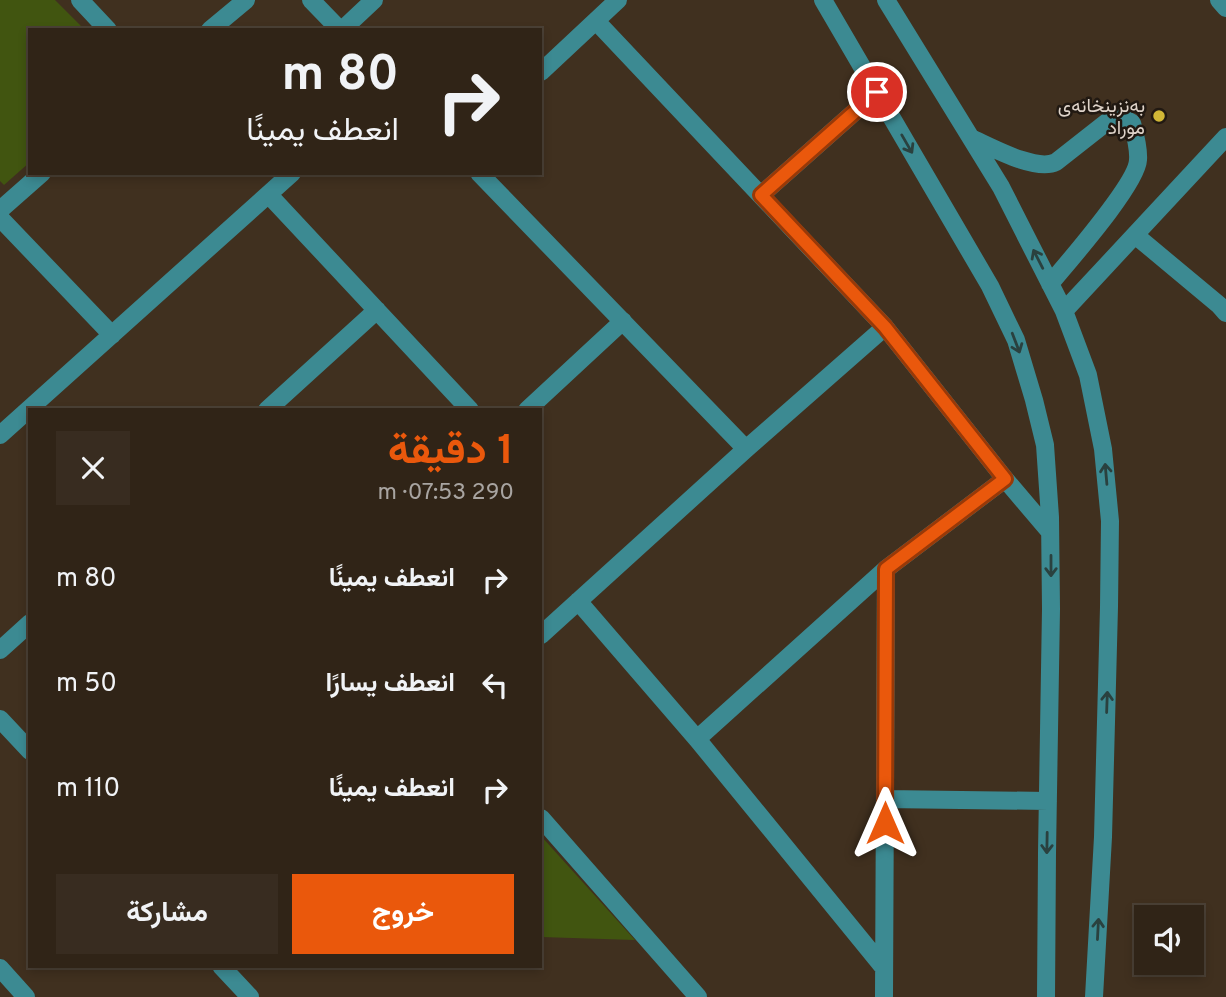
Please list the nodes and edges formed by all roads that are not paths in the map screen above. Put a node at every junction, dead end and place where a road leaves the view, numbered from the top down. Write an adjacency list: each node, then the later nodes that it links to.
1 (80, 0): 11 (street)
2 (246, 0): 12 (street)
3 (311, 0): 13 (street)
4 (374, 0): 14 (street)
5 (618, 0): 10 (street)
6 (823, 0): 16 (street)
7 (886, 0): 18 (street)
8 (1219, 0): 9 (street)
9 (1226, 8)
10 (596, 21): 15 (street); 23 (street)
11 (106, 28)
12 (212, 28)
13 (339, 28)
14 (343, 28)
15 (542, 71)
16 (877, 92): 23 (street); 42 (street, one-way to 42)
17 (1226, 137): 26 (street)
18 (971, 138): 27 (street, one-way to 18); 27 (street)
19 (40, 175): 24 (street)
20 (290, 175): 22 (street)
21 (481, 175): 31 (street)
22 (269, 195): 28 (street); 33 (street)
23 (761, 195): 32 (street)
24 (0, 210)
25 (0, 218): 33 (street)
26 (1135, 235): 29 (street); 30 (street)
27 (1051, 284): 29 (street)
28 (377, 310): 35 (street); 36 (street)
29 (1064, 311): 62 (street, one-way to 29)
30 (1226, 313)
31 (623, 321): 37 (street); 40 (street)
32 (885, 327): 40 (street); 41 (street)
33 (112, 335): 34 (street)
34 (30, 408)
35 (269, 408)
36 (468, 408)
37 (529, 408)
38 (28, 410): 39 (street)
39 (0, 435)
40 (747, 449): 44 (street)
41 (1005, 479): 42 (street); 43 (street)
42 (1050, 532): 52 (street, one-way to 52)
43 (886, 569): 49 (street); 51 (street)
44 (578, 601): 46 (street); 49 (street)
45 (28, 625): 47 (street)
46 (542, 634)
47 (0, 650)
48 (0, 719): 50 (street)
49 (697, 739): 56 (street)
50 (28, 749)
51 (885, 799): 52 (street); 56 (street)
52 (1048, 801): 61 (street, one-way to 61)
53 (542, 819): 59 (street)
54 (0, 968): 57 (street)
55 (222, 968): 58 (street)
56 (884, 968): 60 (street)
57 (26, 997)
58 (250, 997)
59 (698, 997)
60 (884, 997)
61 (1046, 997)
62 (1094, 997)

